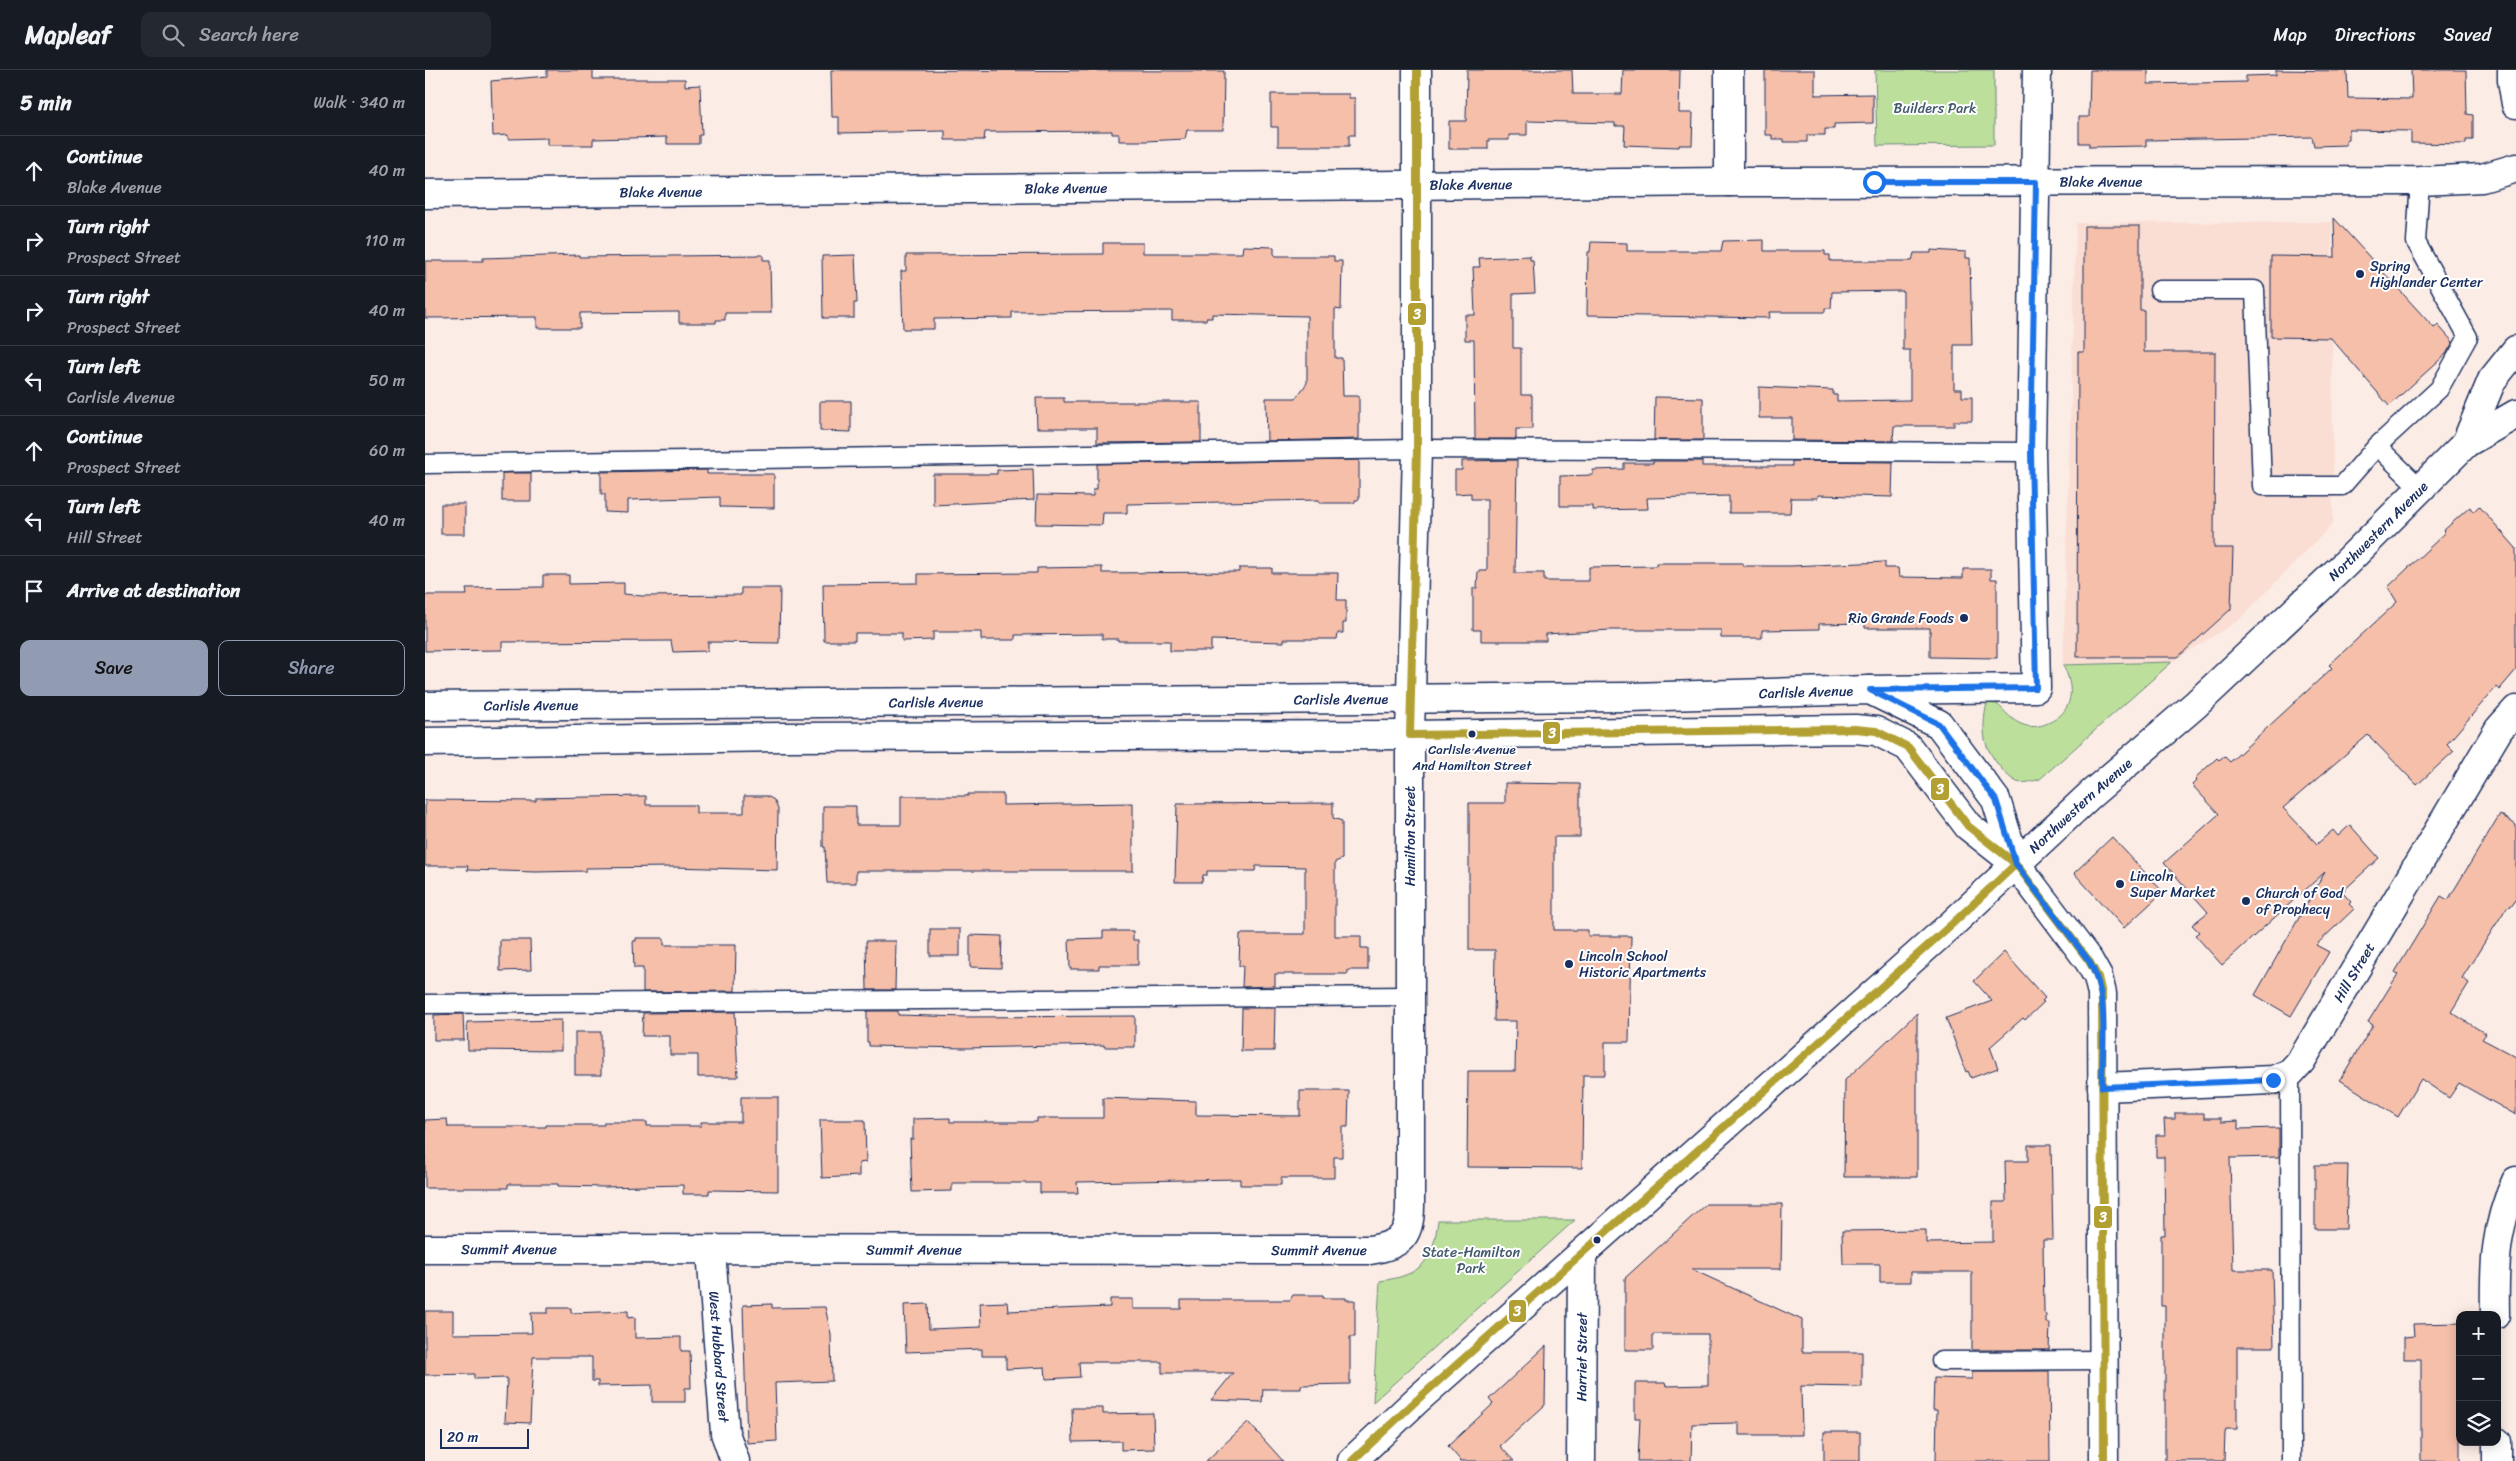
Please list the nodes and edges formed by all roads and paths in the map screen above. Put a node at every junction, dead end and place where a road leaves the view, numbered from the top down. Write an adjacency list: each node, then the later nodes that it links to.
1 (1417, 70): 10 (street, Hamilton Street)
2 (1729, 70): 8 (street)
3 (2037, 70): 9 (street)
4 (2512, 70): 5 (street)
5 (2516, 104)
6 (2516, 168): 7 (street, Blake Avenue)
7 (2420, 181): 9 (street, Blake Avenue); 16 (lane)
8 (1729, 182): 9 (street, Blake Avenue); 10 (street, Blake Avenue)
9 (2036, 182): 18 (street)
10 (1417, 185): 11 (street, Blake Avenue); 17 (street, Hamilton Street)
11 (425, 194)
12 (2159, 290): 16 (lane)
13 (2516, 350): 15 (street, Northwestern Avenue)
14 (2516, 414): 15 (street, Northwestern Avenue)
15 (2466, 443): 20 (street, Northwestern Avenue)
16 (2377, 446): 20 (lane)
17 (1417, 450): 18 (lane); 19 (lane); 22 (street, Hamilton Street)
18 (2031, 452): 21 (street)
19 (425, 464)
20 (2421, 489): 29 (street, Northwestern Avenue)
21 (1870, 690): 22 (street, Carlisle Avenue); 29 (street, Carlisle Avenue)
22 (1411, 697): 23 (street, Carlisle Avenue); 26 (street, Hamilton Street)
23 (782, 702): 24 (street, Carlisle Avenue); 27 (street)
24 (425, 706)
25 (2516, 710): 32 (street, Hill Street)
26 (1410, 735): 27 (street); 29 (street); 30 (street, Hamilton Street)
27 (782, 737): 28 (street)
28 (425, 742)
29 (2016, 864): 33 (street); 38 (street, Northwestern Avenue)
30 (1410, 996): 31 (lane); 35 (street, Hamilton Street)
31 (425, 1004)
32 (2290, 1073): 33 (street); 47 (lane)
33 (2102, 1087): 40 (street)
34 (2516, 1181): 39 (street)
35 (1401, 1240): 37 (street, Summit Avenue)
36 (425, 1250): 37 (street, Summit Avenue)
37 (711, 1251): 43 (street, West Hubbard Street)
38 (1582, 1254): 44 (street, Northwestern Avenue); 45 (street, Harriet Street)
39 (2495, 1311)
40 (2104, 1360): 41 (lane); 46 (street)
41 (1941, 1362)
42 (2497, 1446): 48 (street)
43 (735, 1461)
44 (1352, 1461)
45 (1581, 1461)
46 (2104, 1461)
47 (2291, 1461)
48 (2497, 1461)

